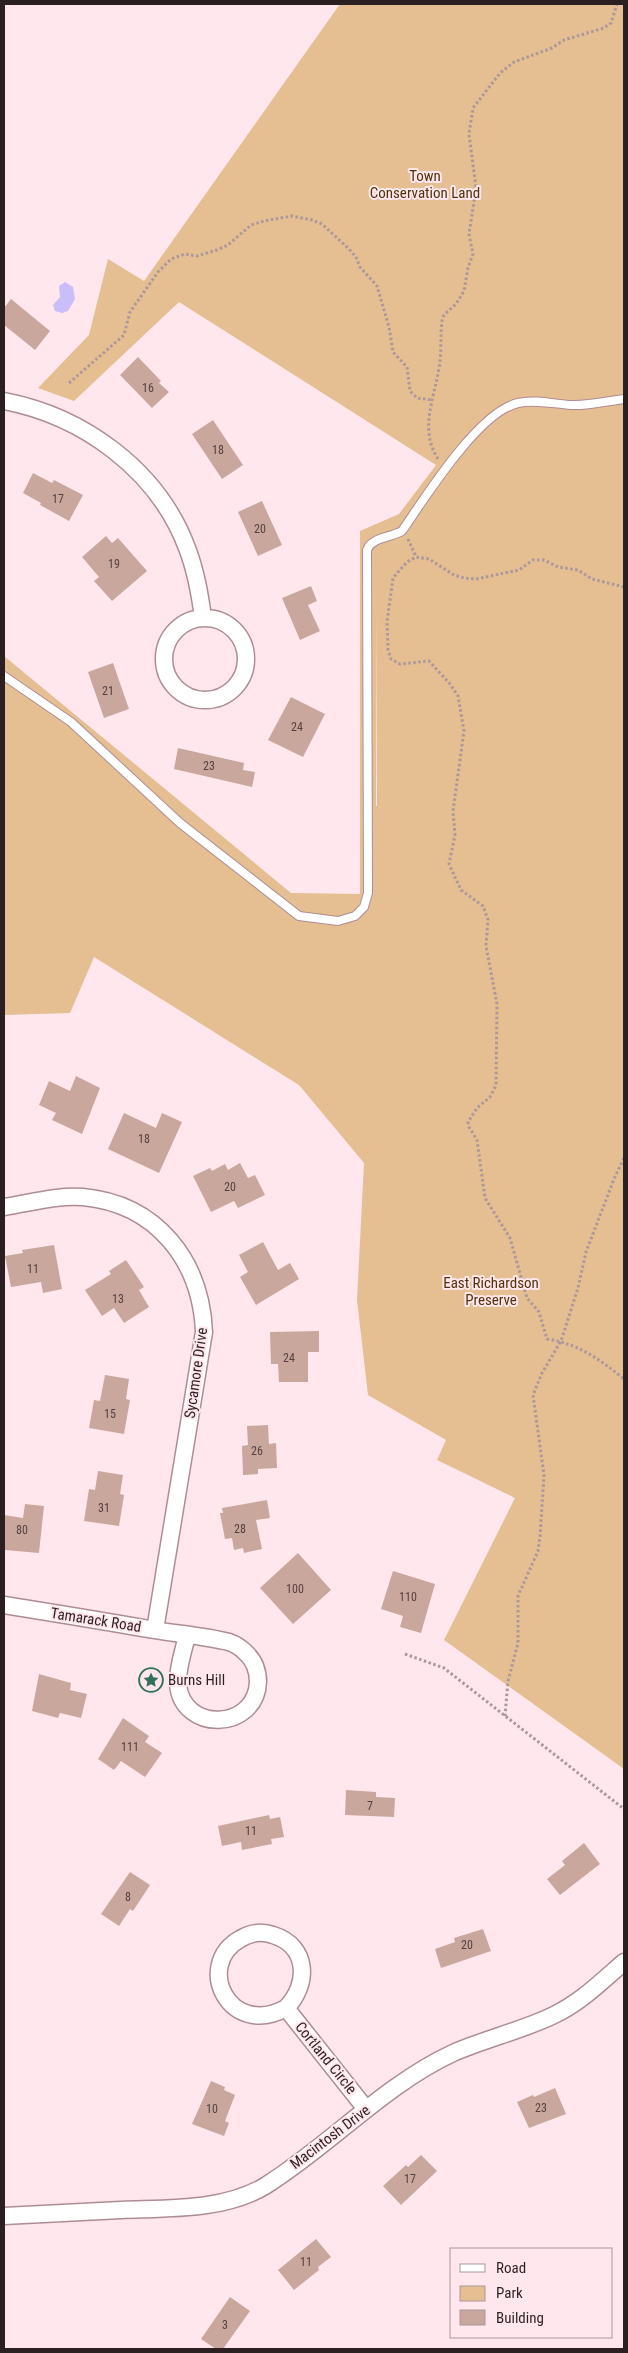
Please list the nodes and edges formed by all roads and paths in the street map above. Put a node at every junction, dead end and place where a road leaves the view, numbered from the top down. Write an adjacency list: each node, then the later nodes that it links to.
1 (617, 4): 5 (path)
2 (69, 383): 5 (path)
3 (624, 399): 6 (lane)
4 (4, 400): 10 (street)
5 (432, 400): 6 (path)
6 (444, 471): 7 (lane)
7 (402, 531): 8 (path); 11 (lane)
8 (416, 557): 9 (path); 14 (path)
9 (624, 586)
10 (203, 618): 10 (street)
11 (4, 676)
12 (624, 1158): 14 (path)
13 (4, 1207): 17 (street, Sycamore Drive)
14 (561, 1341): 15 (path); 20 (path)
15 (624, 1379)
16 (4, 1605): 17 (street, Tamarack Road)
17 (155, 1630): 18 (street, Tamarack Road)
18 (187, 1635): 18 (street, Tamarack Road)
19 (405, 1654): 20 (path)
20 (505, 1716): 21 (path)
21 (624, 1809)
22 (624, 1962): 24 (street, Macintosh Drive)
23 (286, 2008): 23 (street, Cortland Circle); 24 (street, Cortland Circle)
24 (366, 2109): 25 (street, Macintosh Drive)
25 (4, 2216)

